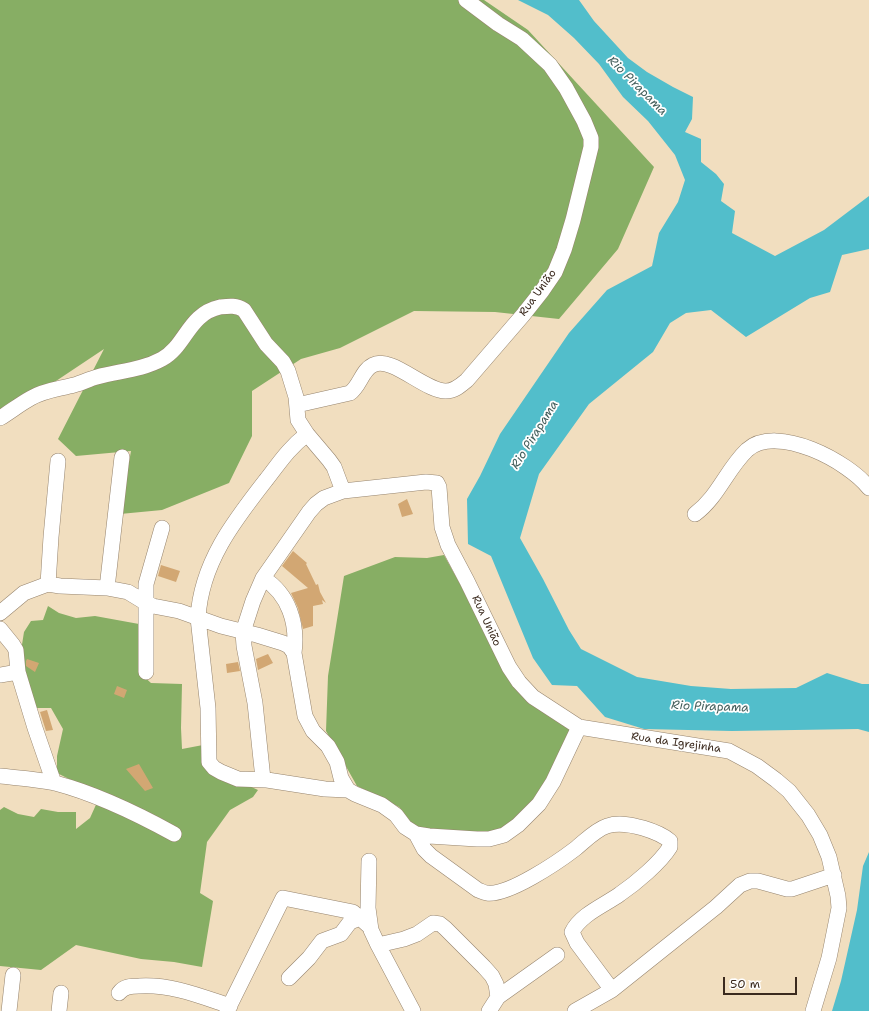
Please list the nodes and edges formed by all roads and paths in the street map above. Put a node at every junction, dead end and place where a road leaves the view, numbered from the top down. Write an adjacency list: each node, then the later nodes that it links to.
1 (466, 0): 2 (street, Rua União)
2 (297, 404): 3 (street); 4 (street)
3 (0, 418)
4 (307, 434): 8 (street); 16 (street)
5 (122, 457): 13 (street)
6 (58, 462): 12 (street)
7 (869, 488): 9 (street)
8 (343, 491): 11 (street); 23 (street, Rua União)
9 (695, 514)
10 (162, 528): 14 (street)
11 (263, 578): 18 (street); 19 (street)
12 (48, 584): 13 (street); 15 (street)
13 (107, 588): 14 (street)
14 (146, 603): 16 (street); 21 (street)
15 (0, 613)
16 (198, 618): 18 (street); 25 (street)
17 (0, 629): 20 (street)
18 (243, 632): 19 (street); 25 (street)
19 (294, 653): 27 (street)
20 (18, 672): 22 (street); 26 (street)
21 (146, 672)
22 (0, 675)
23 (579, 727): 29 (street); 31 (street, Rua da Igrejinha)
24 (0, 776): 26 (street)
25 (263, 779): 27 (street)
26 (54, 783): 28 (street)
27 (348, 790): 29 (street)
28 (174, 834)
29 (416, 834): 37 (street)
30 (368, 862): 32 (street)
31 (834, 875): 37 (street); 47 (street, Rua da Igrejinha)
32 (365, 922): 33 (street); 36 (street); 41 (street)
33 (378, 945): 40 (street); 44 (street)
34 (557, 955): 40 (street)
35 (13, 975): 42 (street)
36 (289, 978)
37 (612, 990): 46 (street)
38 (61, 993): 43 (street)
39 (119, 993): 41 (street)
40 (498, 997): 45 (street)
41 (228, 1009)
42 (9, 1011)
43 (59, 1011)
44 (413, 1011)
45 (489, 1011)
46 (575, 1011)
47 (813, 1011)

